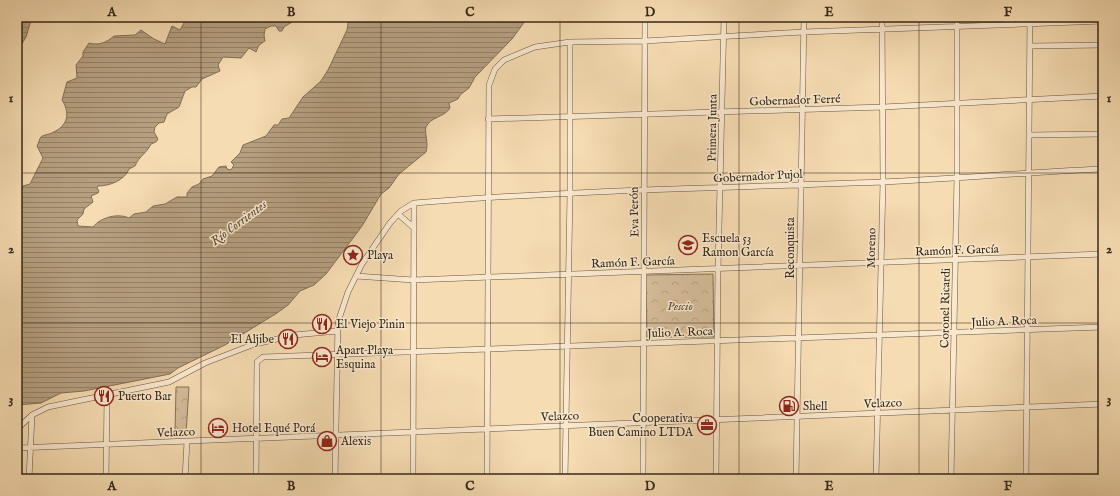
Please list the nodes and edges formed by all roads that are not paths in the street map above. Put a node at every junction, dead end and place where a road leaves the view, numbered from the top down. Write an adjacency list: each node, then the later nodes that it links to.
1 (645, 17): 13 (street, Eva Perón)
2 (724, 17): 12 (street, Primera Junta)
3 (804, 17): 11 (street, Reconquista)
4 (882, 17): 10 (street, Moreno)
5 (957, 17): 9 (street, Coronel Ricardi)
6 (1030, 17): 8 (street)
7 (1103, 21): 8 (street)
8 (1030, 24): 9 (street); 16 (street)
9 (957, 26): 10 (street); 19 (street, Coronel Ricardi)
10 (882, 29): 11 (street); 20 (street, Moreno)
11 (804, 32): 12 (street); 21 (street, Reconquista)
12 (723, 37): 13 (street); 22 (street, Primera Junta)
13 (644, 41): 14 (street); 23 (street, Eva Perón)
14 (570, 42): 24 (street); 25 (street)
15 (1103, 45): 16 (street)
16 (1030, 46): 18 (street)
17 (1103, 96): 18 (street, Gobernador Ferré)
18 (1030, 99): 19 (street, Gobernador Ferré); 27 (street)
19 (956, 104): 20 (street, Gobernador Ferré); 30 (street, Coronel Ricardi)
20 (883, 107): 21 (street, Gobernador Ferré); 31 (street, Moreno)
21 (802, 109): 22 (street, Gobernador Ferré); 32 (street, Reconquista)
22 (723, 112): 23 (street, Gobernador Ferré); 33 (street, Primera Junta)
23 (644, 114): 24 (street, Gobernador Ferré); 34 (street, Eva Perón)
24 (569, 116): 25 (street, Gobernador Ferré); 35 (street)
25 (488, 119): 36 (street)
26 (1103, 134): 27 (street)
27 (1029, 135): 29 (street)
28 (1103, 169): 29 (street, Gobernador Pujol)
29 (1029, 172): 30 (street, Gobernador Pujol); 42 (street)
30 (957, 177): 31 (street, Gobernador Pujol); 43 (street, Coronel Ricardi)
31 (883, 182): 32 (street, Gobernador Pujol); 44 (street, Moreno)
32 (800, 184): 33 (street, Gobernador Pujol); 45 (street, Reconquista)
33 (721, 188): 34 (street, Gobernador Pujol); 46 (street, Primera Junta)
34 (644, 191): 35 (street, Gobernador Pujol); 47 (street, Eva Perón)
35 (570, 193): 36 (street, Gobernador Pujol); 48 (street)
36 (489, 197): 37 (street, Gobernador Pujol); 50 (street)
37 (414, 203): 38 (street); 39 (street)
38 (398, 214): 39 (street); 49 (street)
39 (414, 228): 52 (street)
40 (1103, 249): 41 (street)
41 (1103, 254): 42 (street, Ramón F. García); 51 (street)
42 (1028, 258): 43 (street, Ramón F. García); 54 (street)
43 (956, 260): 44 (street, Ramón F. García); 56 (street, Coronel Ricardi)
44 (881, 263): 45 (street, Ramón F. García); 57 (street, Moreno)
45 (800, 266): 46 (street, Ramón F. García); 58 (street, Reconquista)
46 (718, 269): 47 (street, Ramón F. García); 59 (street, Primera Junta)
47 (645, 272): 48 (street, Ramón F. García); 60 (street, Eva Perón)
48 (568, 275): 50 (street, Ramón F. García); 61 (street)
49 (356, 276): 52 (street, Ramón F. García); 55 (street)
50 (488, 278): 52 (street, Ramón F. García); 62 (street)
51 (1103, 279)
52 (413, 280): 63 (street)
53 (1103, 327): 54 (street, Julio A. Roca)
54 (1027, 330): 56 (street, Julio A. Roca); 67 (street)
55 (338, 331): 64 (street); 65 (street)
56 (954, 332): 57 (street, Julio A. Roca); 68 (street, Coronel Ricardi)
57 (879, 335): 58 (street, Julio A. Roca); 69 (street, Moreno)
58 (798, 338): 59 (street, Julio A. Roca); 71 (street, Reconquista)
59 (717, 341): 60 (street, Julio A. Roca); 72 (street, Primera Junta)
60 (644, 343): 61 (street, Julio A. Roca); 73 (street, Eva Perón)
61 (566, 346): 62 (street, Julio A. Roca); 74 (street)
62 (487, 349): 63 (street, Julio A. Roca); 76 (street)
63 (414, 352): 64 (street, Julio A. Roca); 77 (street)
64 (336, 354): 78 (street); 79 (street, Julio A. Roca)
65 (107, 395): 70 (street); 81 (street)
66 (1103, 404): 67 (street, Velazco)
67 (1027, 407): 68 (street, Velazco); 97 (street)
68 (953, 410): 69 (street, Velazco); 96 (street, Coronel Ricardi)
69 (878, 413): 71 (street, Velazco); 95 (street, Moreno)
70 (32, 415): 75 (street); 83 (street)
71 (797, 416): 72 (street, Velazco); 94 (street, Reconquista)
72 (716, 420): 73 (street, Velazco); 93 (street, Primera Junta)
73 (644, 423): 74 (street, Velazco); 92 (street, Eva Perón)
74 (566, 426): 76 (street, Velazco); 91 (street)
75 (17, 429)
76 (487, 429): 77 (street, Velazco); 90 (street)
77 (413, 432): 78 (street, Velazco); 89 (street)
78 (336, 435): 79 (street, Velazco); 88 (street)
79 (256, 439): 80 (street, Velazco); 87 (street)
80 (187, 441): 81 (street, Velazco); 86 (street)
81 (107, 445): 83 (street, Velazco); 85 (street)
82 (17, 448): 83 (street, Velazco)
83 (32, 448): 84 (street)
84 (29, 479)
85 (106, 479)
86 (185, 479)
87 (256, 479)
88 (335, 479)
89 (413, 479)
90 (487, 479)
91 (565, 479)
92 (643, 479)
93 (716, 479)
94 (796, 479)
95 (876, 479)
96 (951, 479)
97 (1026, 479)

